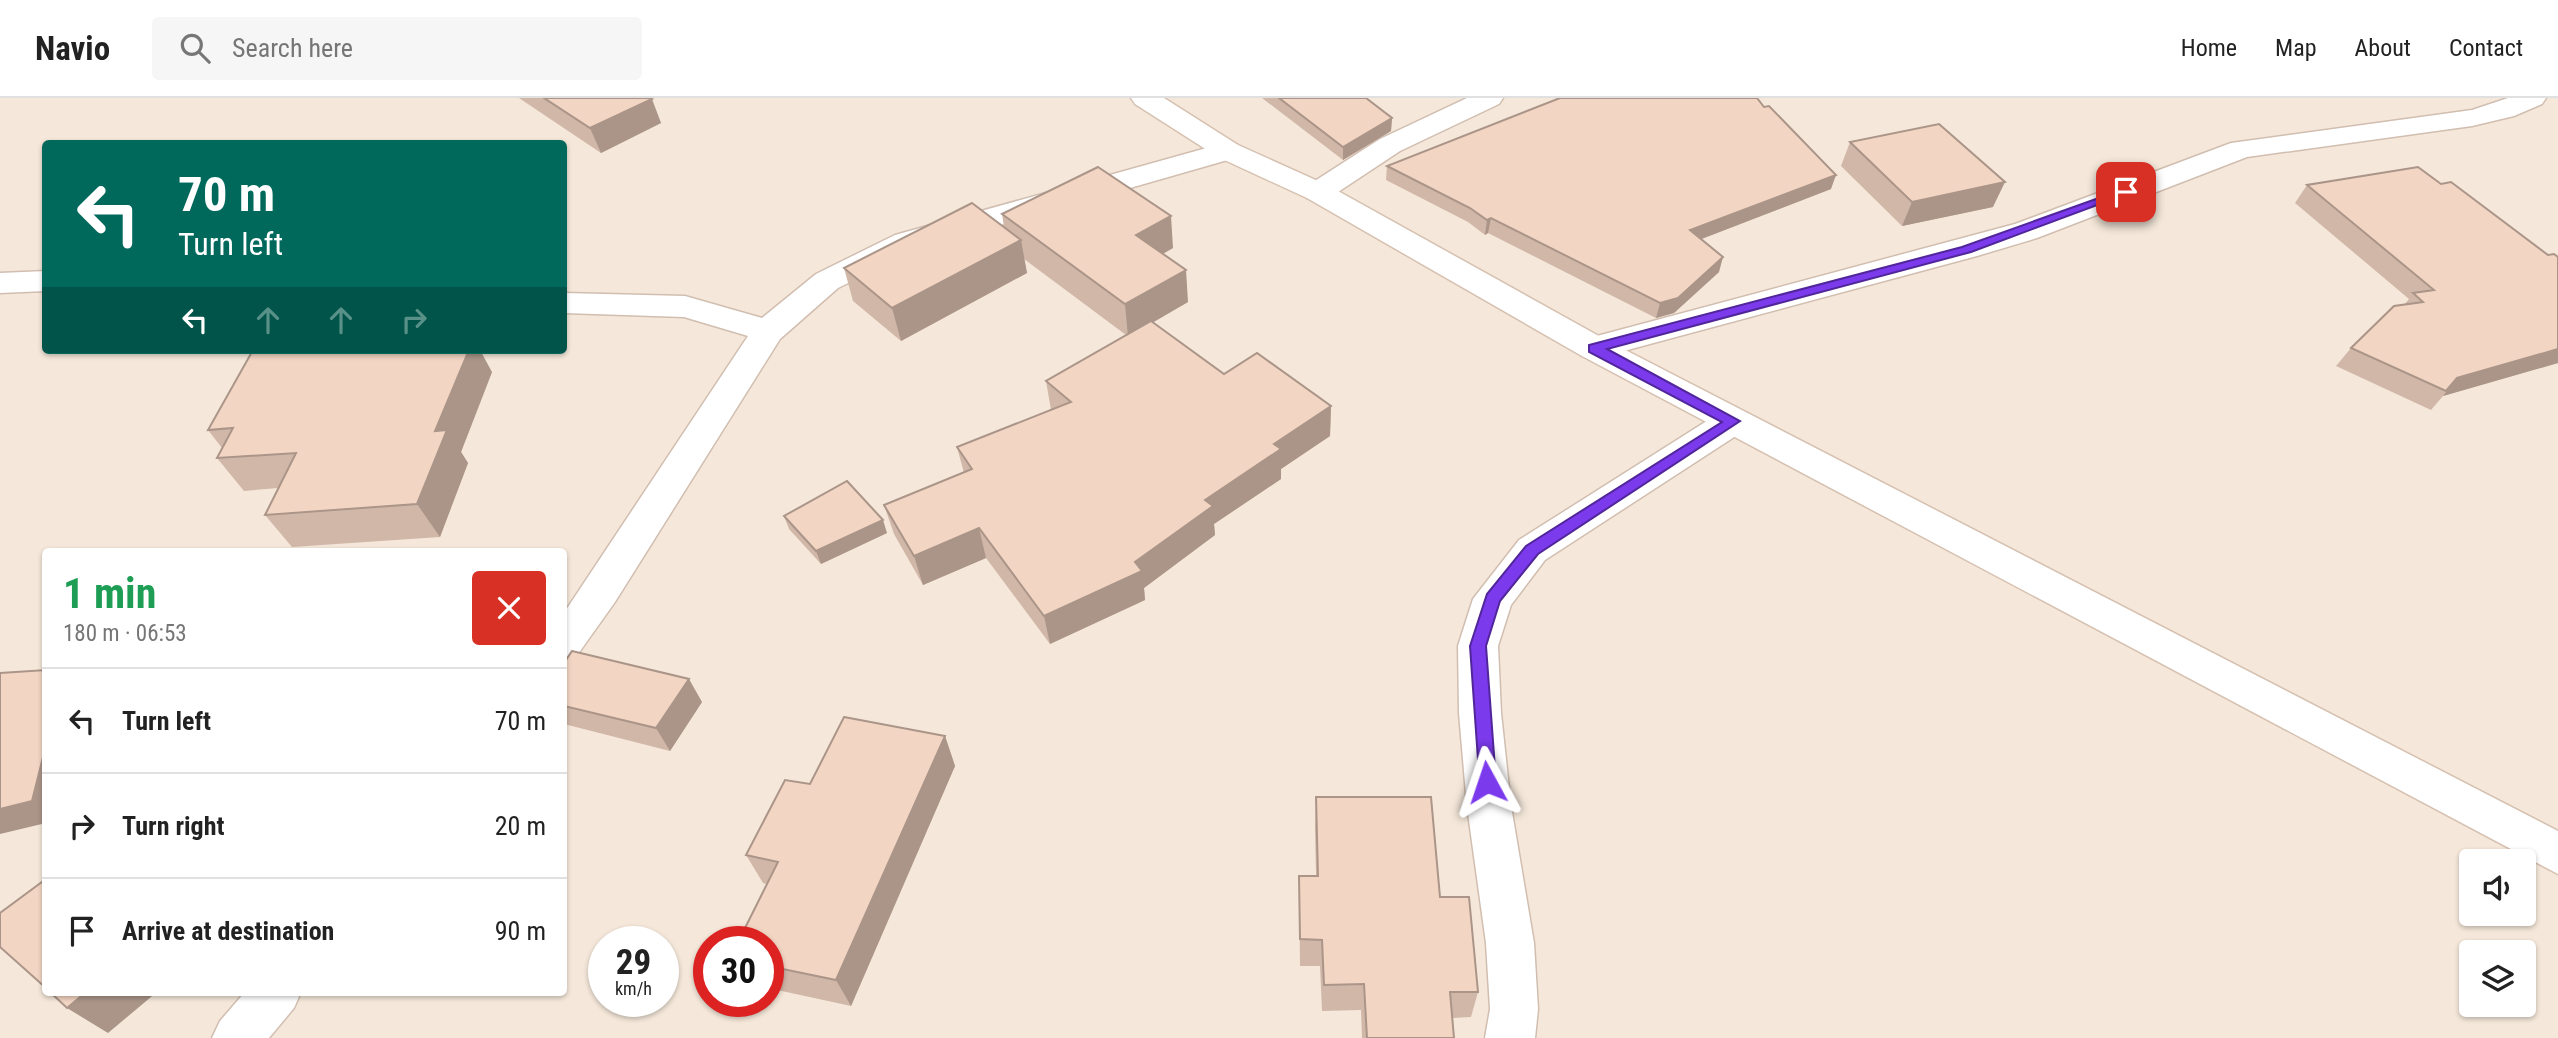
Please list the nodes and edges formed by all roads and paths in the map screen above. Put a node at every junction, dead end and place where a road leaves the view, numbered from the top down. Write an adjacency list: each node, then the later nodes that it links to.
1 (1145, 98): 4 (street)
2 (1489, 98): 5 (street)
3 (2532, 98): 10 (street)
4 (1228, 151): 5 (street); 9 (street)
5 (1318, 192): 10 (street)
6 (42, 281): 7 (street)
7 (0, 283)
8 (567, 303): 9 (street)
9 (768, 331): 12 (street)
10 (1594, 348): 11 (street)
11 (1733, 421): 13 (street); 16 (street)
12 (567, 639)
13 (2558, 854)
14 (274, 996): 15 (street)
15 (237, 1038)
16 (1510, 1038)

